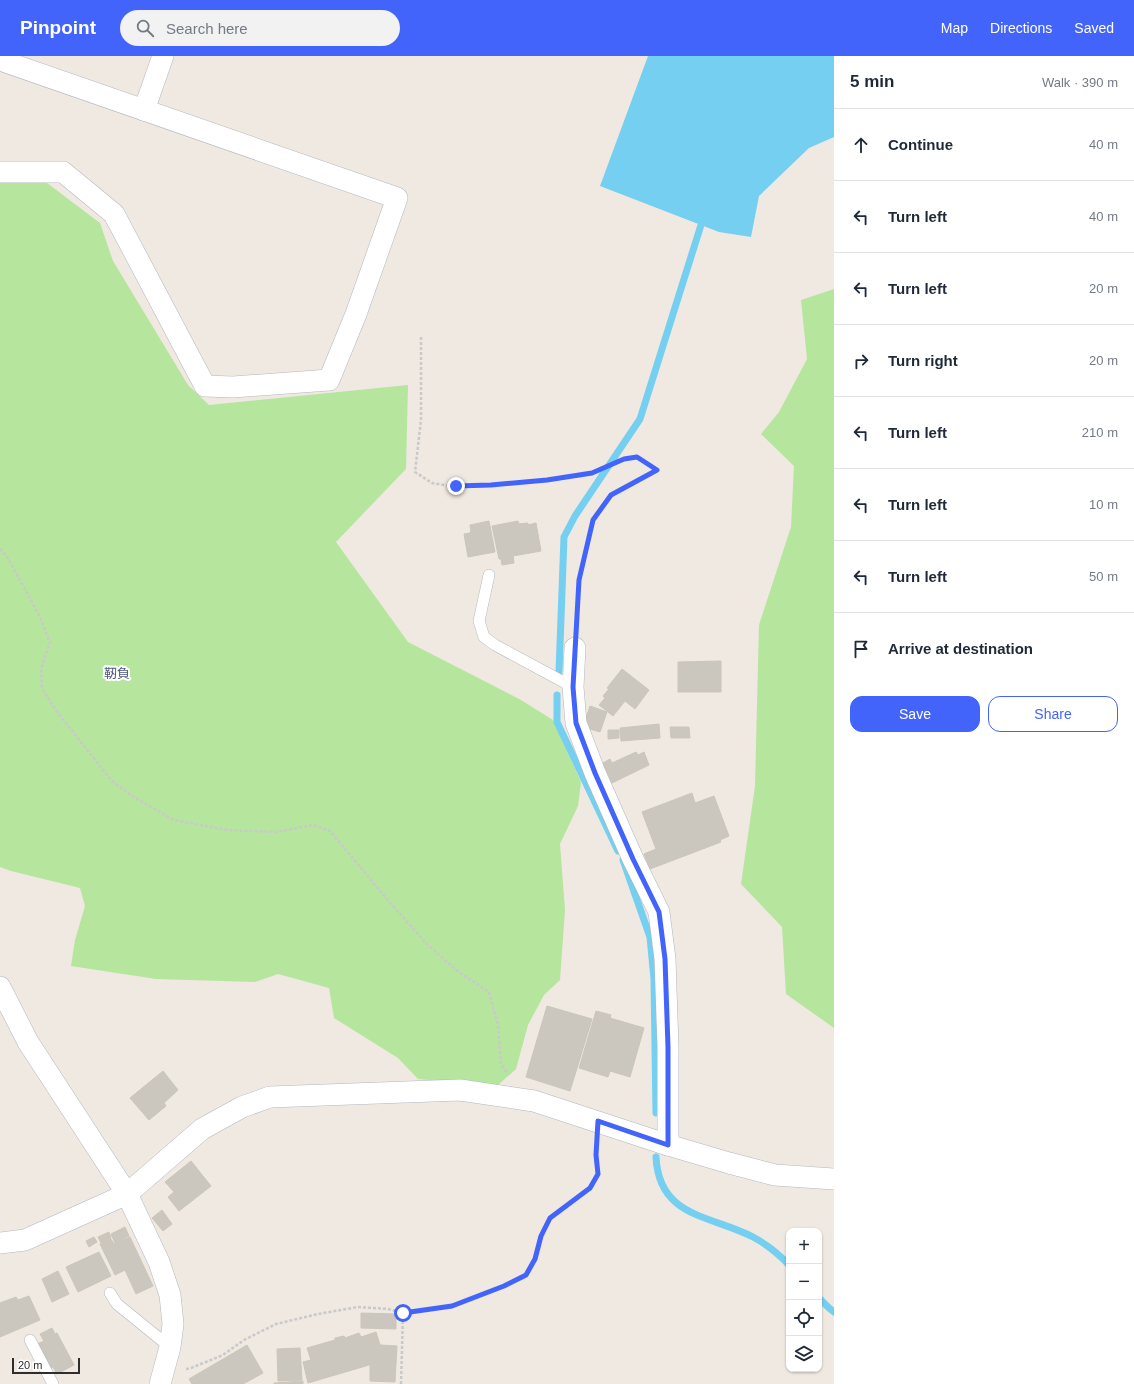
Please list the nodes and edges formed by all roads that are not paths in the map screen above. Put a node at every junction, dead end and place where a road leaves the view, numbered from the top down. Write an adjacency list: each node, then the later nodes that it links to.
1 (163, 56): 3 (street)
2 (0, 60): 3 (street)
3 (144, 110): 4 (street)
4 (0, 172)
5 (489, 575): 7 (lane)
6 (575, 648): 7 (street)
7 (573, 687): 9 (street)
8 (0, 987): 11 (street)
9 (668, 1145): 10 (street); 11 (street)
10 (834, 1179)
11 (127, 1194): 12 (street); 15 (street)
12 (0, 1243)
13 (110, 1292): 15 (lane)
14 (30, 1340): 17 (lane)
15 (170, 1347): 16 (street)
16 (162, 1377)
17 (53, 1384)

